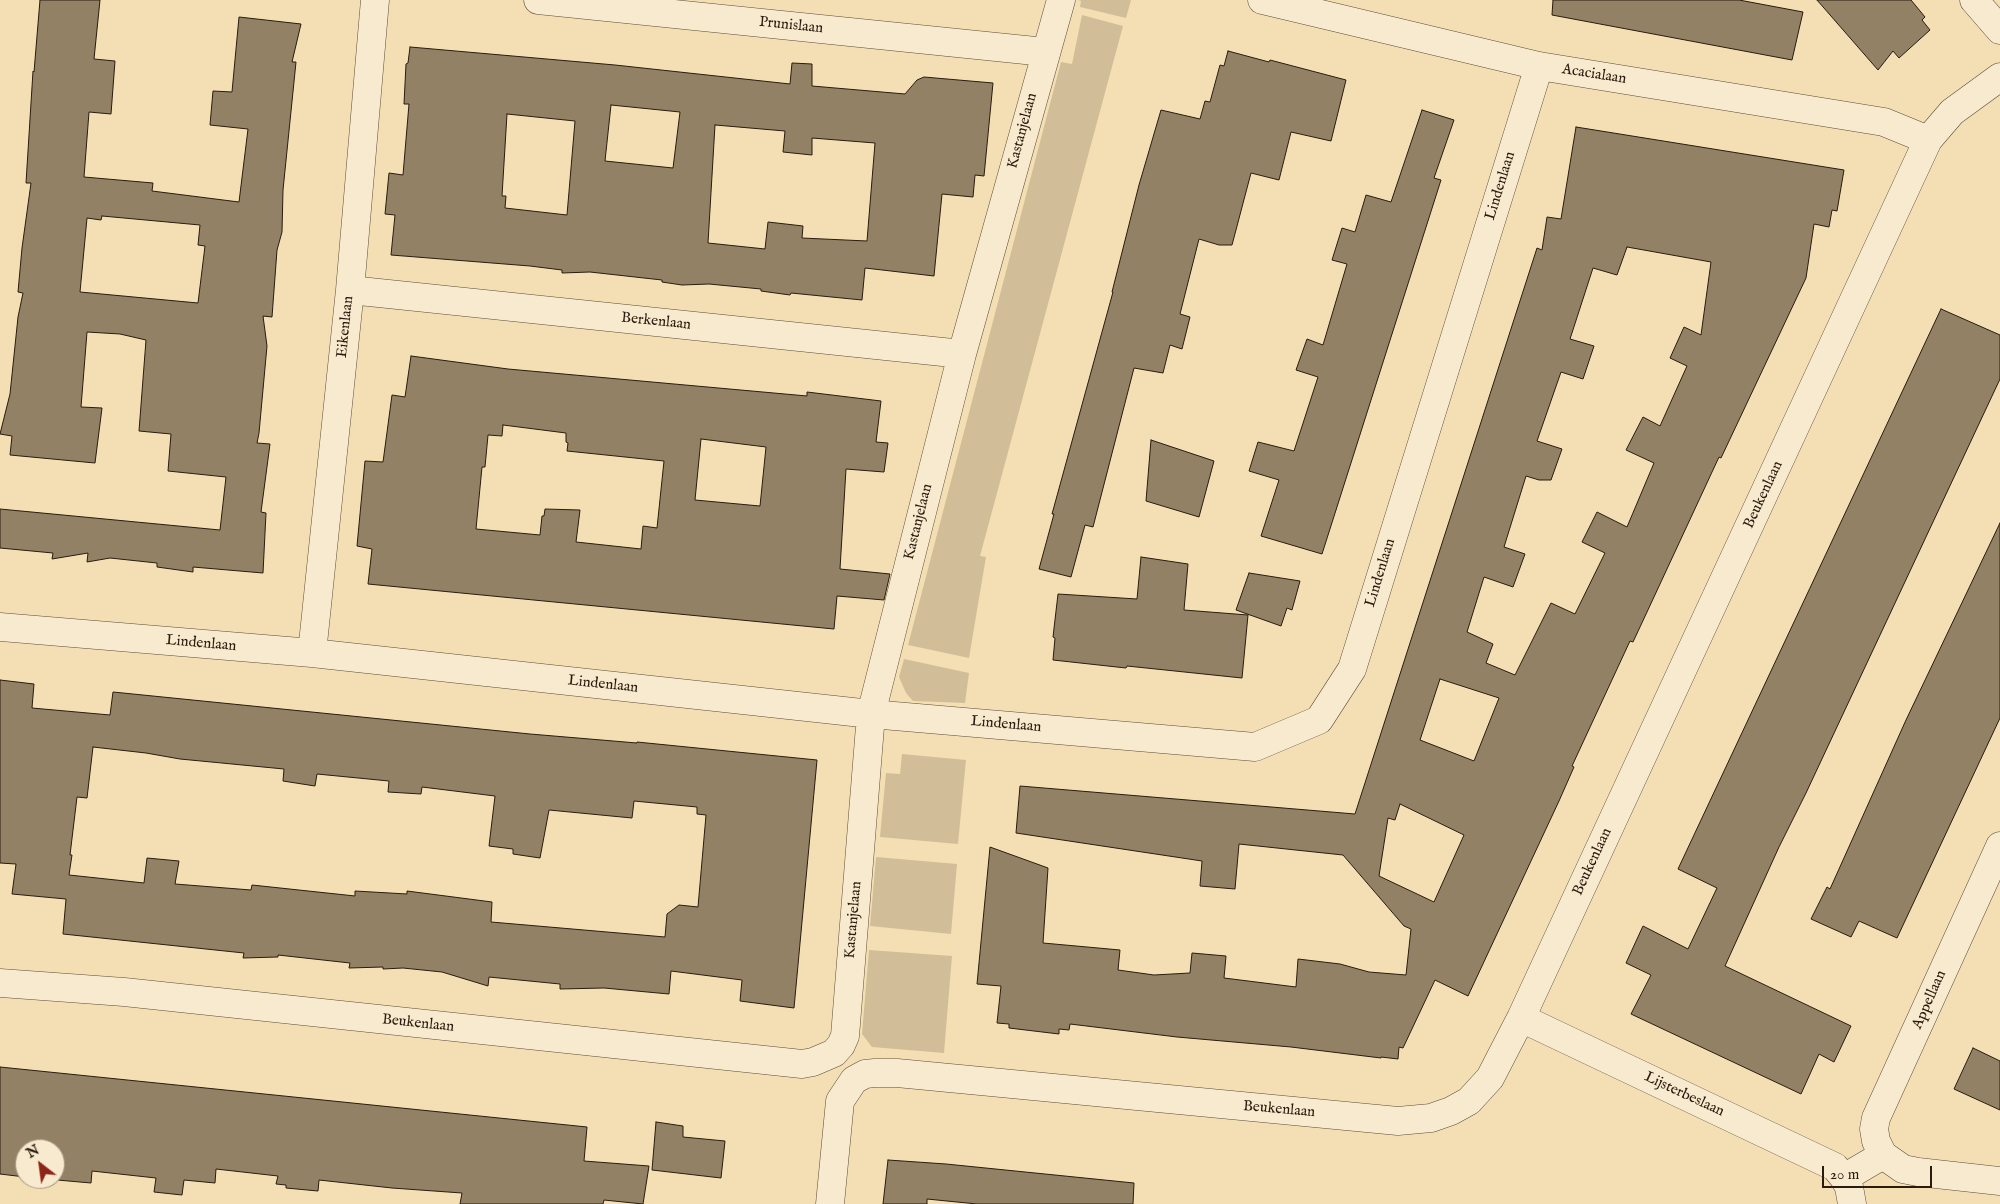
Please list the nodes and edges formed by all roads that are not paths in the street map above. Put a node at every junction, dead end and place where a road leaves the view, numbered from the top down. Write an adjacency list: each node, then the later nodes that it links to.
1 (375, 0): 11 (street, Eikenlaan)
2 (538, 0): 7 (street, Prunislaan)
3 (1061, 0): 7 (street, Kastanjelaan)
4 (1262, 0): 8 (street, Acacialaan)
5 (1974, 0): 6 (street)
6 (2000, 30)
7 (1045, 52): 12 (street, Kastanjelaan)
8 (1538, 66): 10 (street, Acacialaan); 15 (street, Lindenlaan)
9 (2000, 76): 10 (street, Beukenlaan)
10 (1928, 140): 18 (street, Beukenlaan)
11 (350, 290): 12 (street, Berkenlaan); 14 (street, Eikenlaan)
12 (962, 354): 15 (street, Kastanjelaan)
13 (0, 627): 14 (street, Lindenlaan)
14 (312, 653): 15 (street, Lindenlaan)
15 (871, 714): 19 (street, Kastanjelaan)
16 (2000, 846): 21 (street, Appellaan)
17 (0, 983): 19 (street, Beukenlaan)
18 (1521, 1018): 20 (street, Beukenlaan); 22 (street, Lijsterbeslaan)
19 (834, 1052): 20 (street)
20 (854, 1080): 24 (street)
21 (1883, 1156): 22 (street); 23 (street)
22 (1844, 1178): 25 (street)
23 (2000, 1181)
24 (830, 1204)
25 (1852, 1204)

